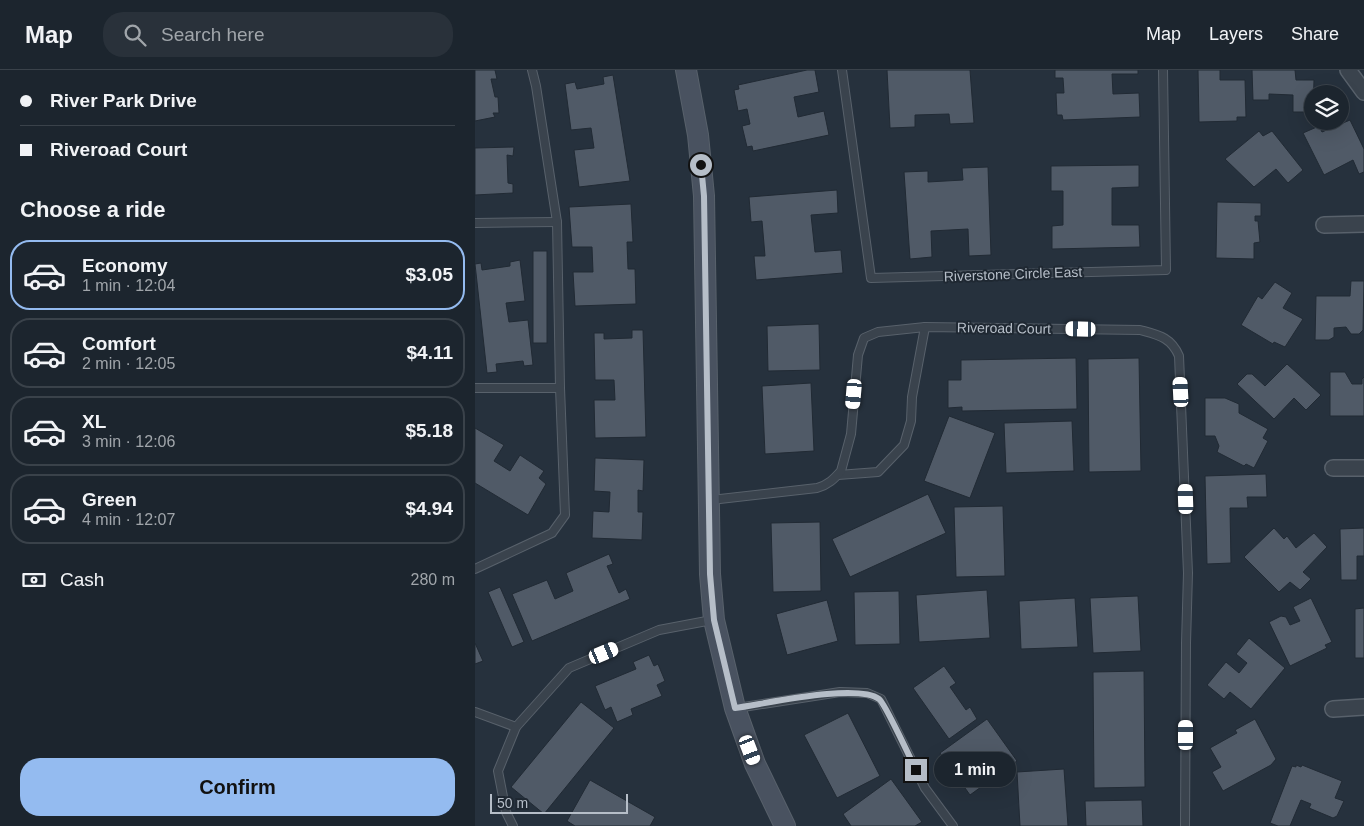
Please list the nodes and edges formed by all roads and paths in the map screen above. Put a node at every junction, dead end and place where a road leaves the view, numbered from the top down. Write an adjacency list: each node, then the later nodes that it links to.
1 (532, 70): 7 (lane)
2 (686, 70): 17 (street)
3 (842, 70): 4 (lane, Riverstone Circle East)
4 (1163, 70)
5 (1348, 70): 6 (street)
6 (1364, 92)
7 (557, 222): 8 (lane); 13 (lane)
8 (475, 223)
9 (1364, 224): 10 (street)
10 (1324, 225)
11 (925, 327): 16 (lane); 16 (lane, Riveroad Court); 28 (lane, Riveroad Court)
12 (475, 388): 13 (lane)
13 (560, 388): 18 (lane)
14 (1333, 468): 15 (street)
15 (1364, 468)
16 (838, 475): 17 (lane)
17 (709, 500): 19 (street)
18 (475, 569)
19 (714, 620): 21 (street); 24 (lane)
20 (1364, 707): 22 (street)
21 (735, 708): 26 (street); 27 (lane)
22 (1333, 709)
23 (475, 712): 24 (lane)
24 (515, 727): 25 (lane)
25 (513, 826)
26 (785, 826)
27 (953, 826)
28 (1185, 826)

